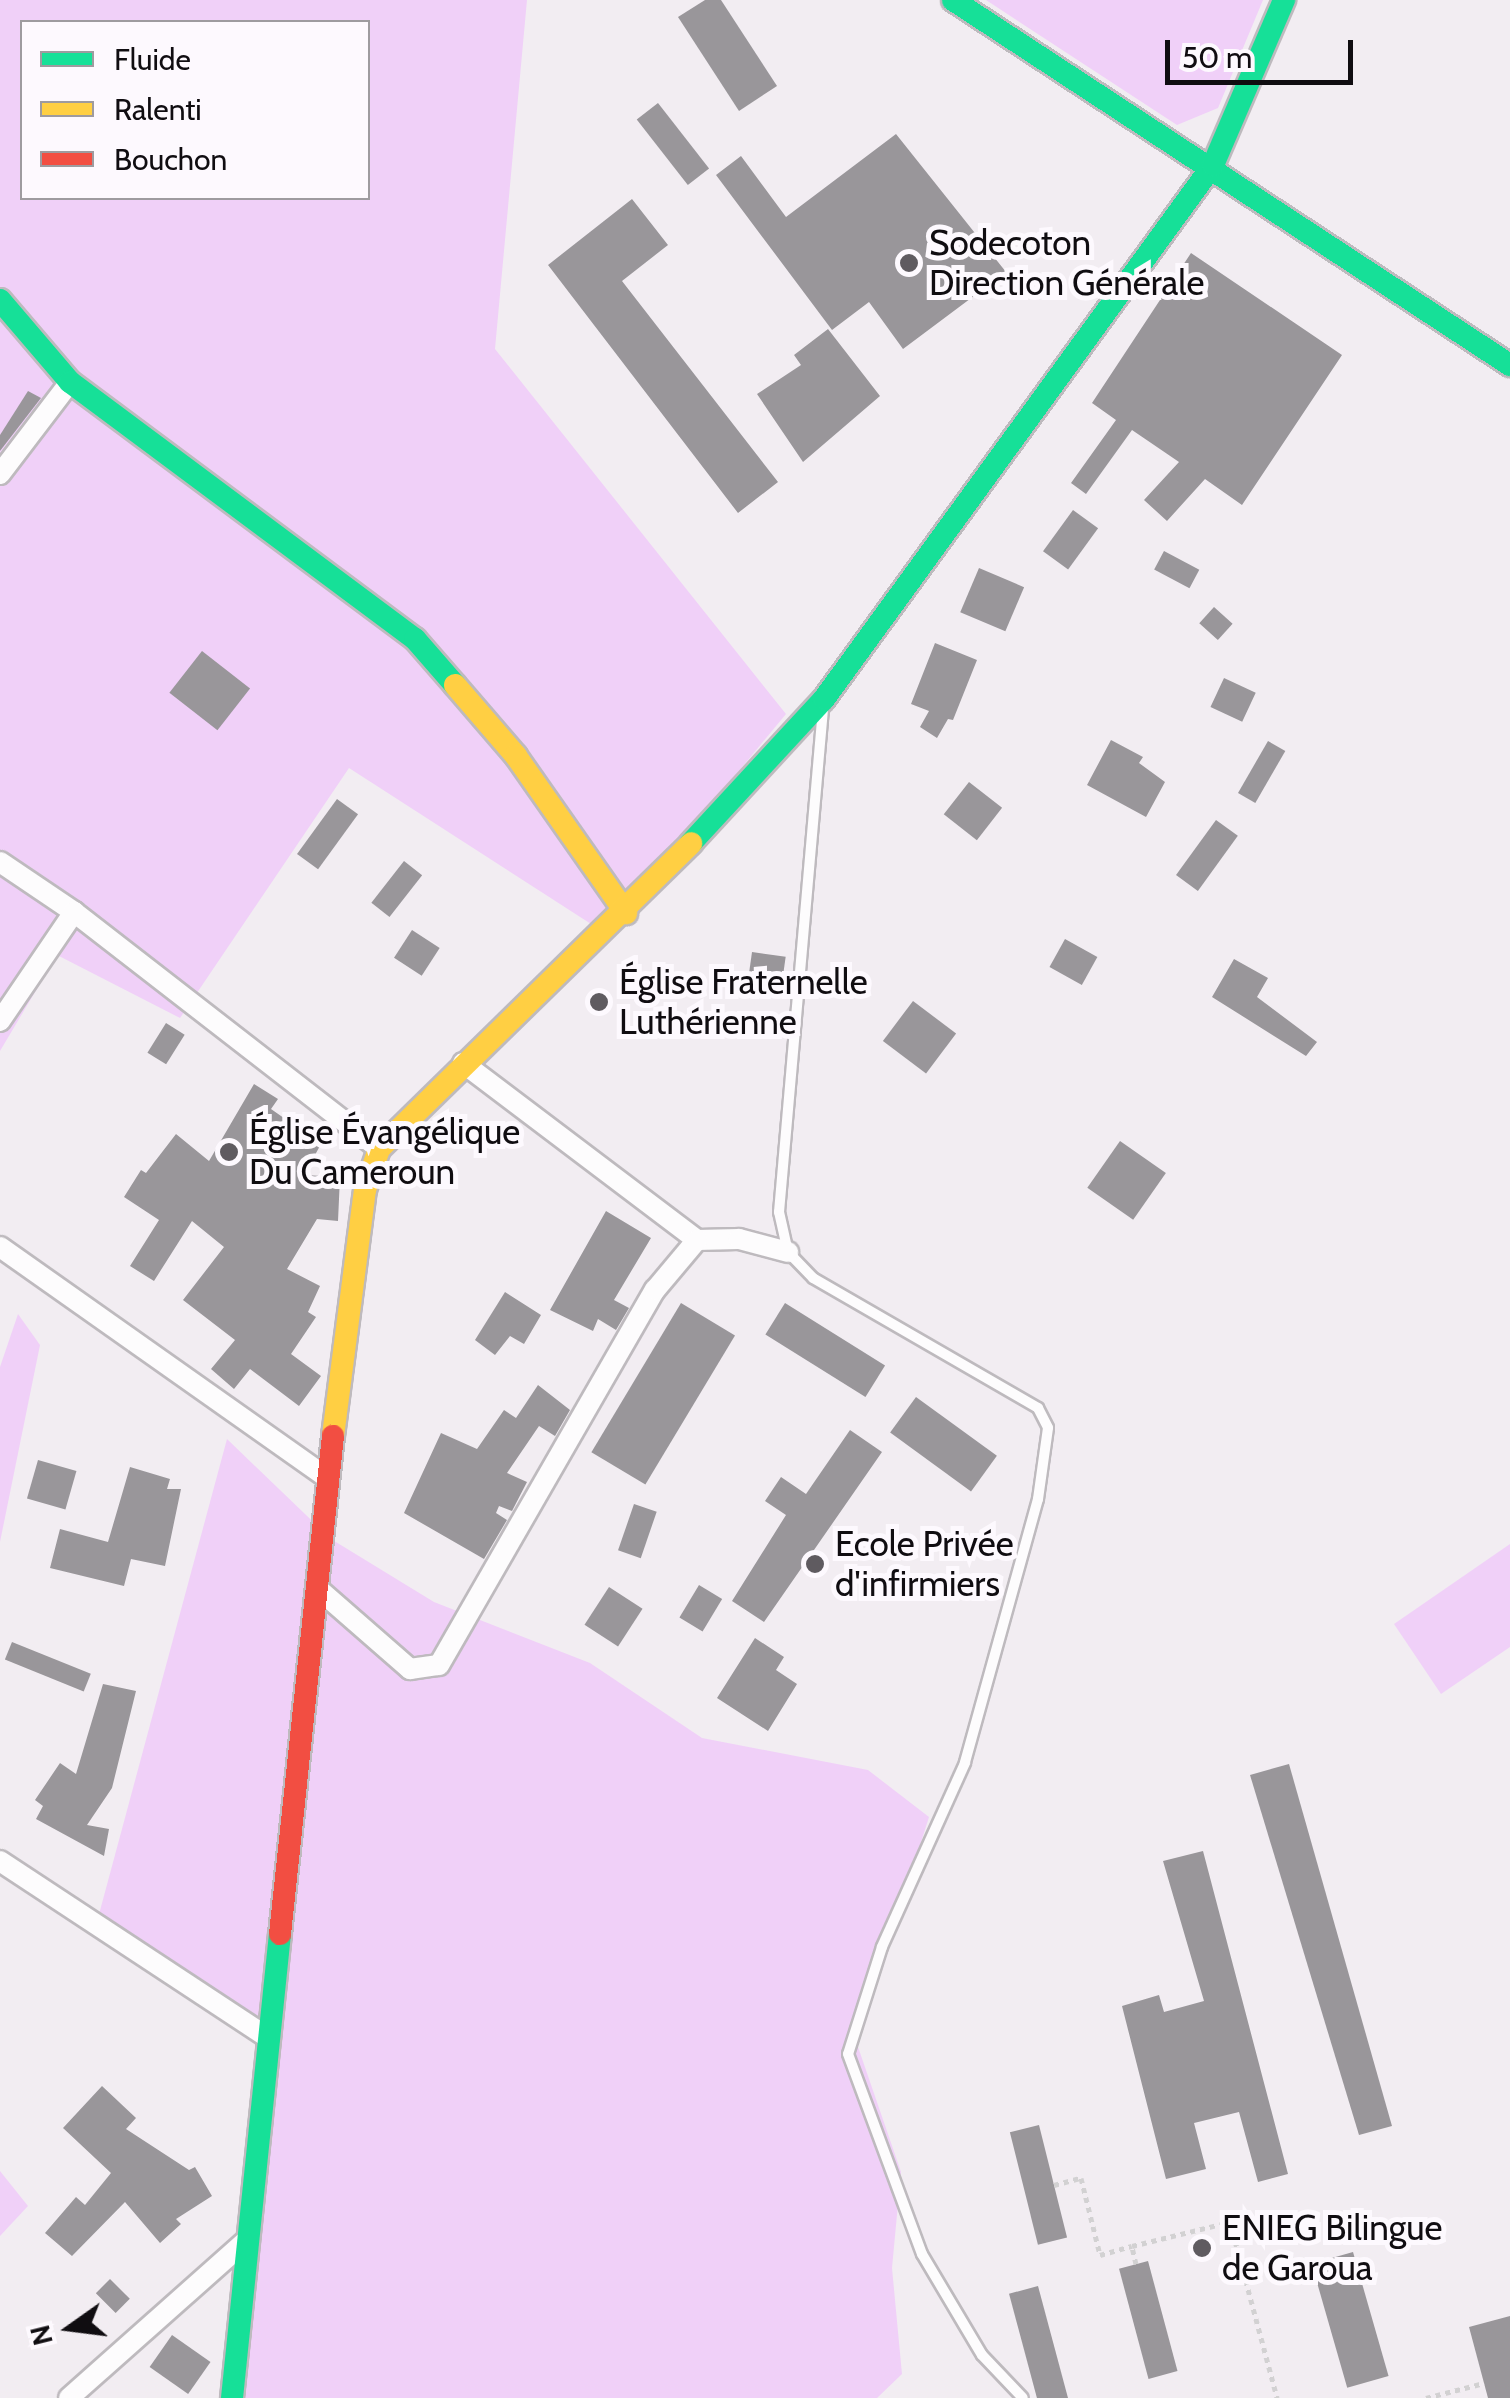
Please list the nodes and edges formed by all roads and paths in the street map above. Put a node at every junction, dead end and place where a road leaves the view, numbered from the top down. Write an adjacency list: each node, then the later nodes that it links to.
1 (953, 0): 3 (street)
2 (1284, 0): 3 (street)
3 (1213, 165): 5 (street); 8 (street)
4 (0, 300): 6 (street)
5 (1510, 365)
6 (70, 382): 7 (street); 11 (street)
7 (0, 474)
8 (824, 699): 11 (street); 17 (lane)
9 (0, 862): 10 (street)
10 (74, 912): 12 (street); 14 (street)
11 (626, 913): 13 (street)
12 (0, 1021)
13 (463, 1063): 14 (street); 15 (street)
14 (378, 1149): 18 (street)
15 (698, 1240): 17 (street); 19 (street)
16 (0, 1247): 18 (street)
17 (788, 1252): 29 (lane)
18 (328, 1478): 19 (street)
19 (316, 1587): 21 (street)
20 (0, 1861): 21 (street)
21 (268, 2038): 23 (street)
22 (1054, 2185): 24 (path)
23 (245, 2242): 27 (street); 28 (street)
24 (1132, 2246): 25 (path); 30 (path)
25 (1136, 2264)
26 (1484, 2382): 31 (path)
27 (69, 2398)
28 (232, 2398)
29 (1023, 2398)
30 (1277, 2398)
31 (1426, 2398)

